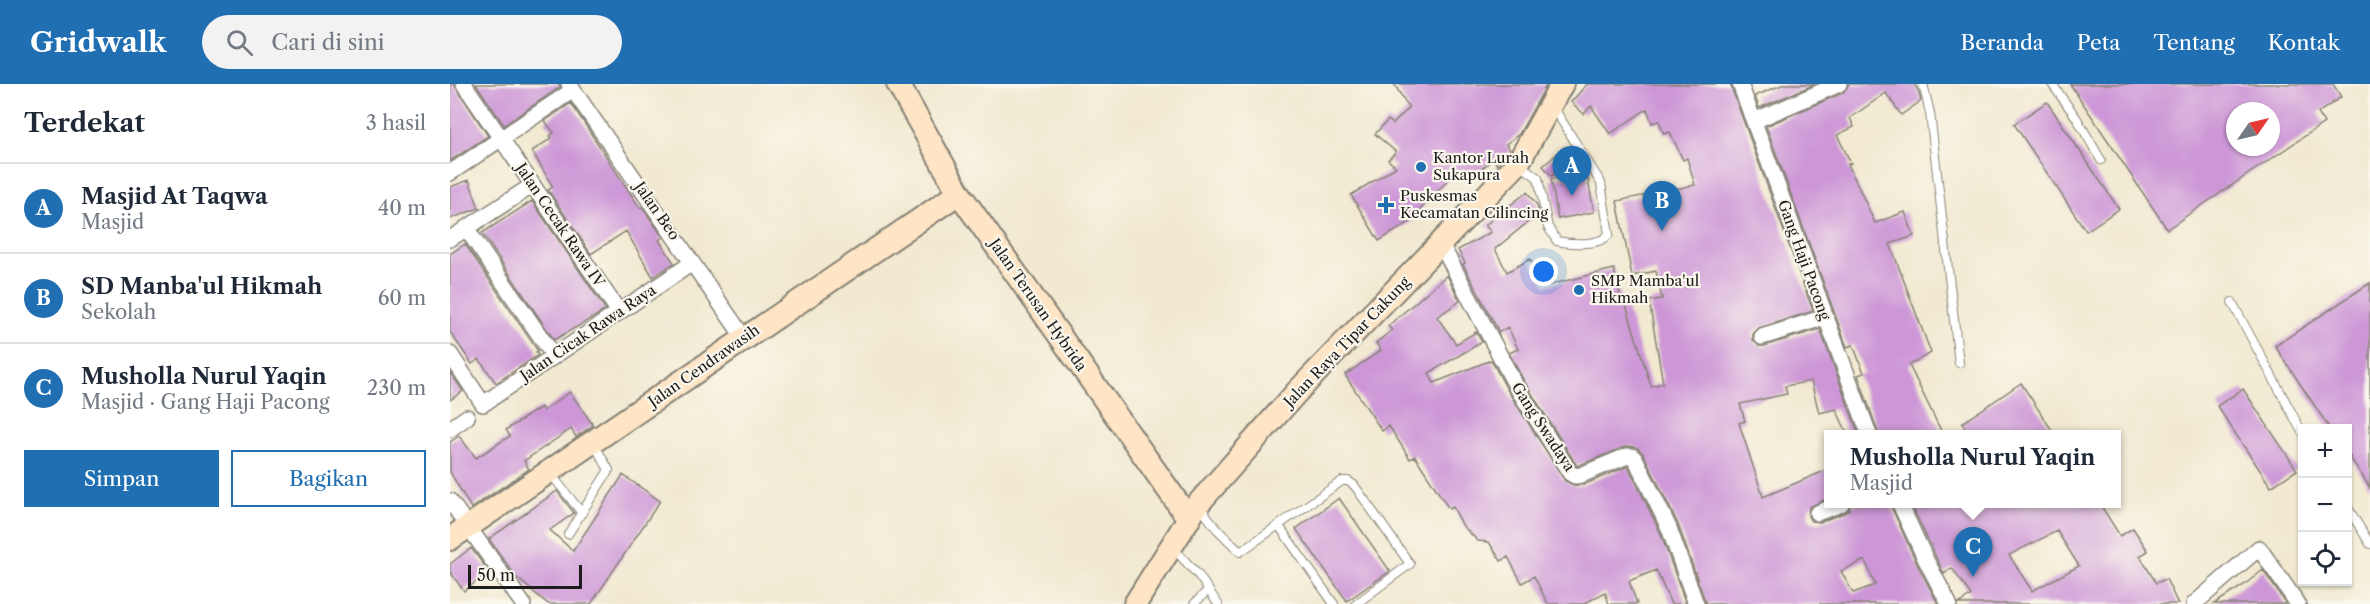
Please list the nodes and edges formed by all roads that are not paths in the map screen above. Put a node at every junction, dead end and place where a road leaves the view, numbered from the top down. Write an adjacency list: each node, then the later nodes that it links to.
1 (464, 84): 11 (street, Jalan Cecak Rawa IV)
2 (898, 84): 16 (street, Jalan Terusan Hybrida)
3 (1562, 84): 9 (street, Jalan Raya Tipar Cakung)
4 (1740, 84): 10 (street, Gang Haji Pacong)
5 (1839, 84): 10 (street)
6 (1923, 84): 28 (lane)
7 (2052, 84): 12 (lane)
8 (571, 87): 11 (street); 20 (street, Jalan Beo)
9 (1551, 104): 13 (street, Jalan Raya Tipar Cakung); 13 (lane)
10 (1754, 121): 23 (street, Gang Haji Pacong)
11 (501, 138): 14 (street); 15 (street, Jalan Cecak Rawa IV)
12 (2101, 160)
13 (1518, 163): 19 (street, Jalan Raya Tipar Cakung)
14 (450, 173)
15 (533, 185): 17 (street); 22 (street, Jalan Cecak Rawa IV)
16 (959, 193): 25 (street, Jalan Cendrawasih); 38 (street, Jalan Terusan Hybrida)
17 (466, 228): 18 (street); 27 (street)
18 (450, 238)
19 (1442, 244): 38 (street, Jalan Raya Tipar Cakung); 54 (street, Gang Swadaya)
20 (692, 263): 22 (street, Jalan Cicak Rawa Raya); 25 (street, Jalan Beo)
21 (2232, 302): 30 (lane)
22 (619, 312): 27 (street, Jalan Cicak Rawa Raya)
23 (1825, 317): 24 (street); 32 (street, Gang Haji Pacong)
24 (1762, 337)
25 (744, 338): 33 (street, Jalan Cendrawasih)
26 (450, 354): 27 (street, Jalan Cicak Rawa Raya)
27 (553, 355)
28 (1959, 363)
29 (467, 417): 31 (street)
30 (2298, 425)
31 (450, 429)
32 (1867, 430)
33 (593, 442): 34 (street, Jalan Cendrawasih); 39 (lane)
34 (549, 472): 39 (lane); 43 (street, Jalan Cendrawasih)
35 (450, 501): 43 (street)
36 (1831, 508): 40 (street)
37 (1902, 508): 55 (street)
38 (1193, 512): 42 (lane); 46 (street, Jalan Raya Tipar Cakung)
39 (582, 513): 44 (lane)
40 (1818, 513)
41 (2352, 515): 45 (lane)
42 (1279, 526): 52 (lane); 53 (lane)
43 (459, 533): 48 (street)
44 (568, 534)
45 (2370, 544)
46 (1171, 546): 47 (lane); 49 (street, Jalan Raya Tipar Cakung)
47 (1208, 590): 50 (lane); 51 (lane)
48 (523, 604)
49 (1135, 604)
50 (1194, 604)
51 (1218, 604)
52 (1334, 604)
53 (1356, 604)
54 (1696, 604)
55 (1949, 604)
56 (2194, 604): 57 (street)
57 (2298, 604)

